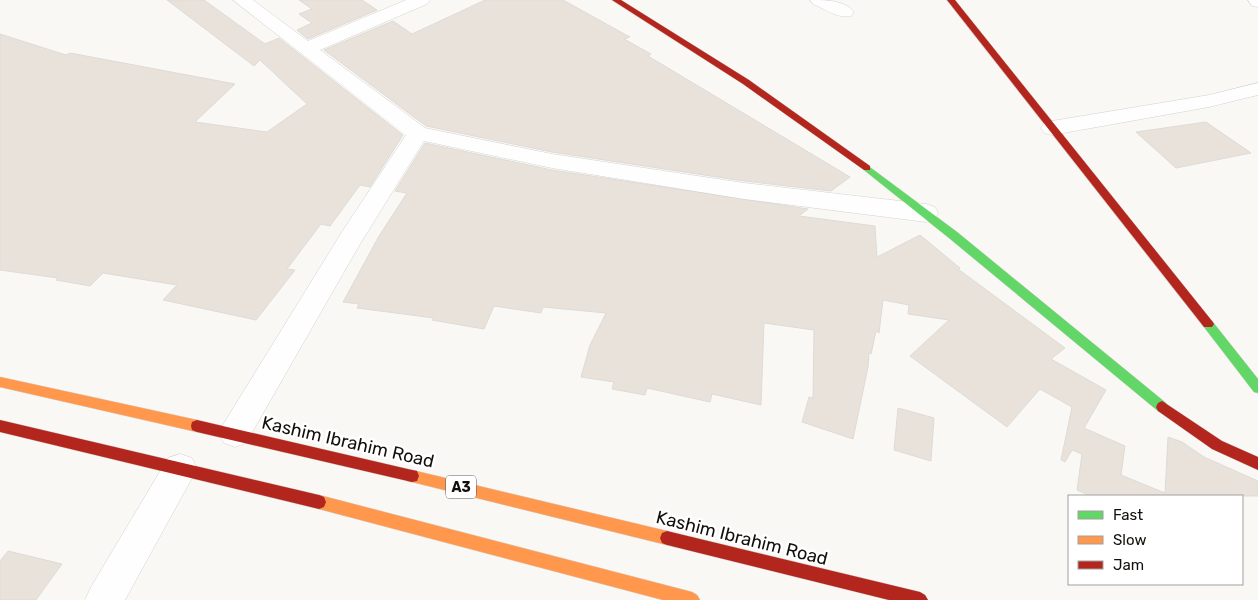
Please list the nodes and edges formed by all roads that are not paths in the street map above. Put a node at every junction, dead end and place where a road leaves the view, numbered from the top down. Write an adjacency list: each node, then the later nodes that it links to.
1 (242, 0): 7 (street)
2 (421, 0): 7 (street)
3 (616, 0): 11 (main road)
4 (819, 0): 6 (street)
5 (951, 0): 9 (main road)
6 (845, 12)
7 (308, 48): 10 (street)
8 (1258, 89): 9 (street)
9 (1052, 128): 13 (main road)
10 (418, 132): 11 (street); 15 (street)
11 (926, 214): 16 (main road)
12 (0, 382): 15 (main road, Kashim Ibrahim Road / A3)
13 (1258, 388)
14 (0, 426): 17 (main road)
15 (235, 433): 20 (main road, Kashim Ibrahim Road / A3)
16 (1258, 464)
17 (180, 469): 18 (street); 19 (main road)
18 (104, 600)
19 (692, 600)
20 (920, 600)

